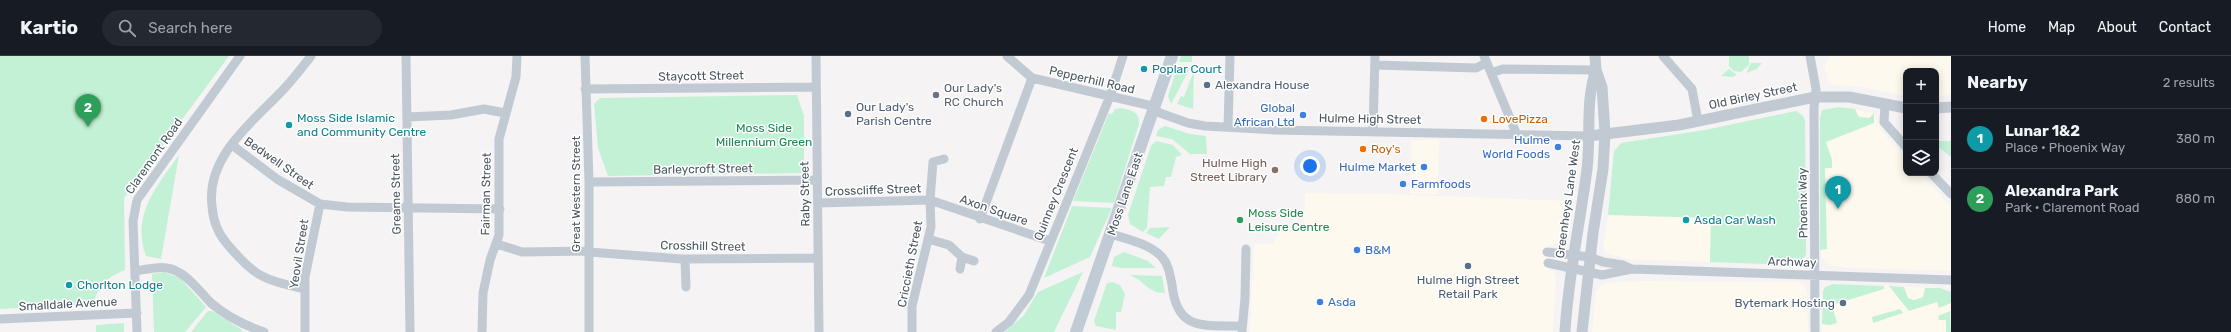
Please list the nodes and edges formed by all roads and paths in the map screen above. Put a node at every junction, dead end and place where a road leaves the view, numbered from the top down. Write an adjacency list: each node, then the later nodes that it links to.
1 (240, 56): 66 (street, Claremont Road)
2 (311, 56): 37 (street)
3 (406, 56): 29 (street, Greame Street)
4 (517, 56): 28 (street, Fairman Street)
5 (585, 56): 20 (street, Great Western Street)
6 (816, 56): 19 (street, Raby Street)
7 (1007, 56): 18 (street, Pepperhill Road)
8 (1123, 56): 21 (street, Quinney Crescent)
9 (1172, 56): 27 (main road, Moss Lane East)
10 (1230, 56): 31 (street)
11 (1595, 56): 16 (street, Greenheys Lane West)
12 (1810, 56): 22 (street, Phoenix Way)
13 (1665, 57): 30 (street)
14 (1485, 59): 15 (street); 17 (street)
15 (1375, 61): 32 (street)
16 (1596, 70): 17 (street); 33 (street, Greenheys Lane West); 35 (street, Greenheys Lane West)
17 (1491, 73): 34 (street)
18 (1032, 78): 21 (street, Pepperhill Road); 48 (street)
19 (816, 87): 20 (street, Staycott Street); 40 (street, Raby Street)
20 (585, 89): 41 (street, Great Western Street)
21 (1110, 96): 27 (street, Pepperhill Road); 51 (street, Quinney Crescent)
22 (1815, 97): 23 (street, Old Birley Street); 30 (street, Old Birley Street); 68 (street, Phoenix Way)
23 (1885, 104): 24 (street, Old Birley Street); 36 (street)
24 (1903, 107)
25 (1951, 107): 26 (street)
26 (1939, 108)
27 (1154, 109): 31 (street, Hulme High Street); 49 (main road, Moss Lane East)
28 (504, 113): 29 (street); 47 (street, Fairman Street)
29 (407, 117): 46 (street, Greame Street)
30 (1698, 121): 33 (street, Old Birley Street)
31 (1228, 127): 32 (street, Hulme High Street)
32 (1373, 131): 34 (street, Hulme High Street)
33 (1605, 133): 35 (street, Old Birley Street); 58 (street, Greenheys Lane West)
34 (1518, 135): 35 (street, Hulme High Street)
35 (1589, 136): 56 (street, Greenheys Lane West)
36 (1903, 144)
37 (232, 146): 45 (street, Bedwell Street); 71 (street)
38 (944, 159): 43 (street, Criccieth Street)
39 (1934, 176): 42 (street)
40 (816, 180): 41 (street, Barleycroft Street); 44 (street, Raby Street)
41 (589, 182): 54 (street, Great Western Street)
42 (1951, 194)
43 (930, 200): 44 (street, Crosscliffe Street); 48 (street, Axon Square); 50 (street, Criccieth Street)
44 (817, 203): 59 (street, Raby Street)
45 (320, 204): 46 (street, Bedwell Street); 71 (street, Yeovil Street)
46 (408, 207): 47 (street, Bedwell Street); 78 (street, Greame Street)
47 (500, 209): 52 (street, Fairman Street)
48 (980, 219): 51 (street, Axon Square)
49 (1111, 234): 74 (street); 84 (main road, Moss Lane East)
50 (928, 239): 57 (street); 82 (street, Criccieth Street)
51 (1050, 241): 83 (street, Quinney Crescent)
52 (496, 244): 54 (street, Crosshill Street); 79 (street, Fairman Street)
53 (1246, 248): 74 (street)
54 (589, 251): 60 (street, Crosshill Street); 80 (street, Great Western Street)
55 (1547, 252): 56 (street, Archway)
56 (1574, 254): 58 (street, Archway); 63 (street, Greenheys Lane West)
57 (962, 257): 61 (street); 64 (street)
58 (1590, 257): 65 (street, Archway); 67 (street, Greenheys Lane West)
59 (818, 258): 60 (street, Crosshill Street); 81 (street, Raby Street)
60 (685, 259): 70 (street)
61 (974, 261)
62 (1548, 263): 63 (street)
63 (1572, 268): 67 (street); 85 (street, Greenheys Lane West)
64 (960, 269)
65 (1632, 269): 67 (street, Archway); 68 (street, Archway)
66 (135, 271): 72 (street, Claremont Road); 76 (street)
67 (1589, 271): 86 (street, Greenheys Lane West)
68 (1815, 274): 69 (street, Archway); 87 (street, Phoenix Way)
69 (1951, 280)
70 (686, 287)
71 (304, 288): 77 (street, Yeovil Street)
72 (137, 313): 73 (street, Smalldale Avenue); 75 (street, Claremont Road)
73 (0, 319)
74 (1242, 329)
75 (137, 332)
76 (264, 332)
77 (305, 332)
78 (410, 332)
79 (482, 332)
80 (589, 332)
81 (819, 332)
82 (912, 332)
83 (996, 332)
84 (1076, 332)
85 (1565, 332)
86 (1582, 332)
87 (1815, 332)

